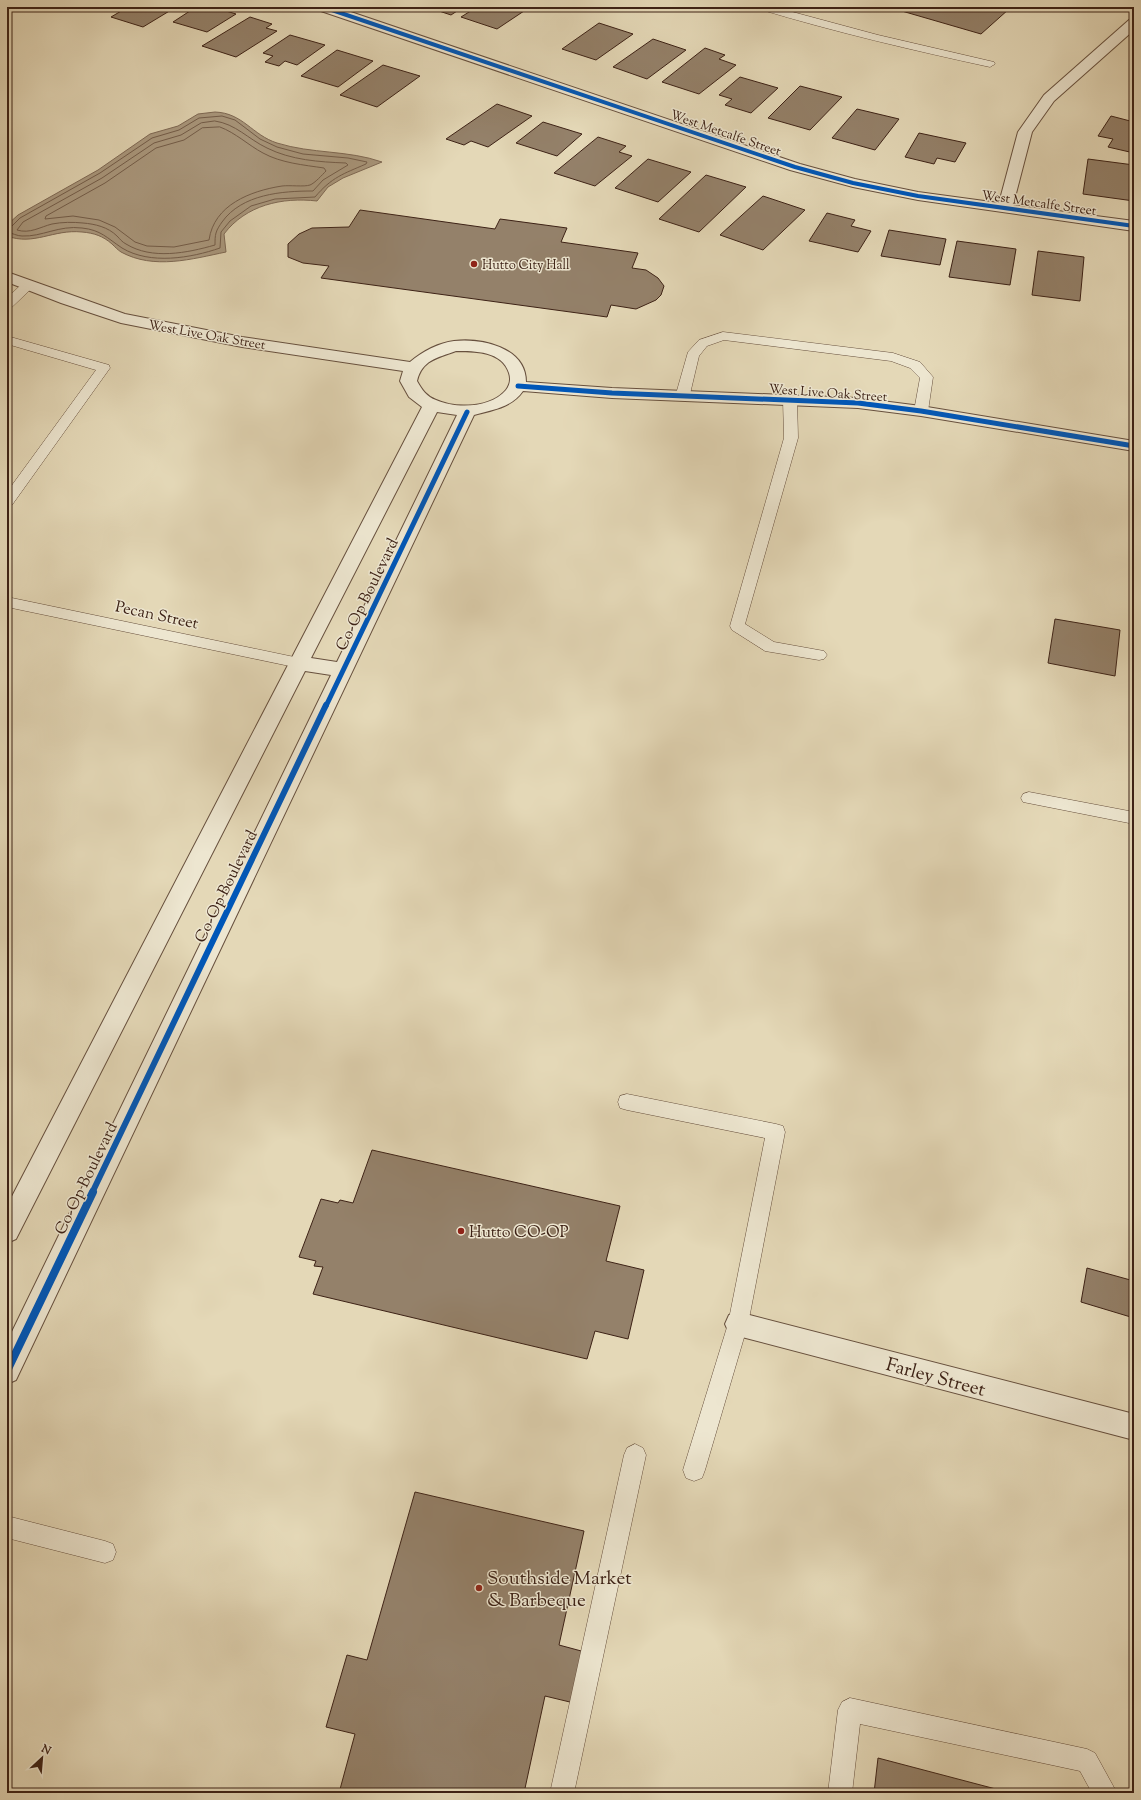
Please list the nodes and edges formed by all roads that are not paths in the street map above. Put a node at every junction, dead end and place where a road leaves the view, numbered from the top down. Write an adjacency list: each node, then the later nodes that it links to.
1 (323, 7): 5 (street, West Metcalfe Street)
2 (763, 7): 4 (lane)
3 (1134, 23): 5 (street)
4 (990, 64)
5 (1005, 208): 6 (street, West Metcalfe Street)
6 (1134, 226)
7 (7, 277): 8 (street, West Live Oak Street)
8 (28, 285): 9 (lane); 11 (street, West Live Oak Street)
9 (7, 305)
10 (7, 340): 19 (lane)
11 (413, 367): 12 (street); 15 (street)
12 (518, 386): 13 (street, West Live Oak Street); 17 (street)
13 (683, 394): 14 (street, West Live Oak Street); 16 (lane)
14 (790, 399): 16 (street, West Live Oak Street); 21 (lane)
15 (431, 406): 17 (street); 22 (street, Co-Op Boulevard)
16 (922, 411): 18 (street, West Live Oak Street)
17 (467, 412): 23 (street, Co-Op Boulevard)
18 (1134, 446)
19 (7, 502)
20 (7, 602): 22 (lane, Pecan Street)
21 (818, 655)
22 (299, 663): 23 (street); 27 (street, Co-Op Boulevard)
23 (343, 670): 29 (street, Co-Op Boulevard)
24 (1029, 798): 25 (lane)
25 (1134, 818)
26 (627, 1102): 28 (lane)
27 (7, 1231)
28 (738, 1324): 30 (street, Farley Street); 32 (lane)
29 (7, 1371)
30 (1134, 1427)
31 (635, 1455): 35 (lane)
32 (694, 1470)
33 (7, 1527): 34 (lane)
34 (105, 1552)
35 (562, 1793)
36 (840, 1793): 37 (lane)
37 (1105, 1793)

